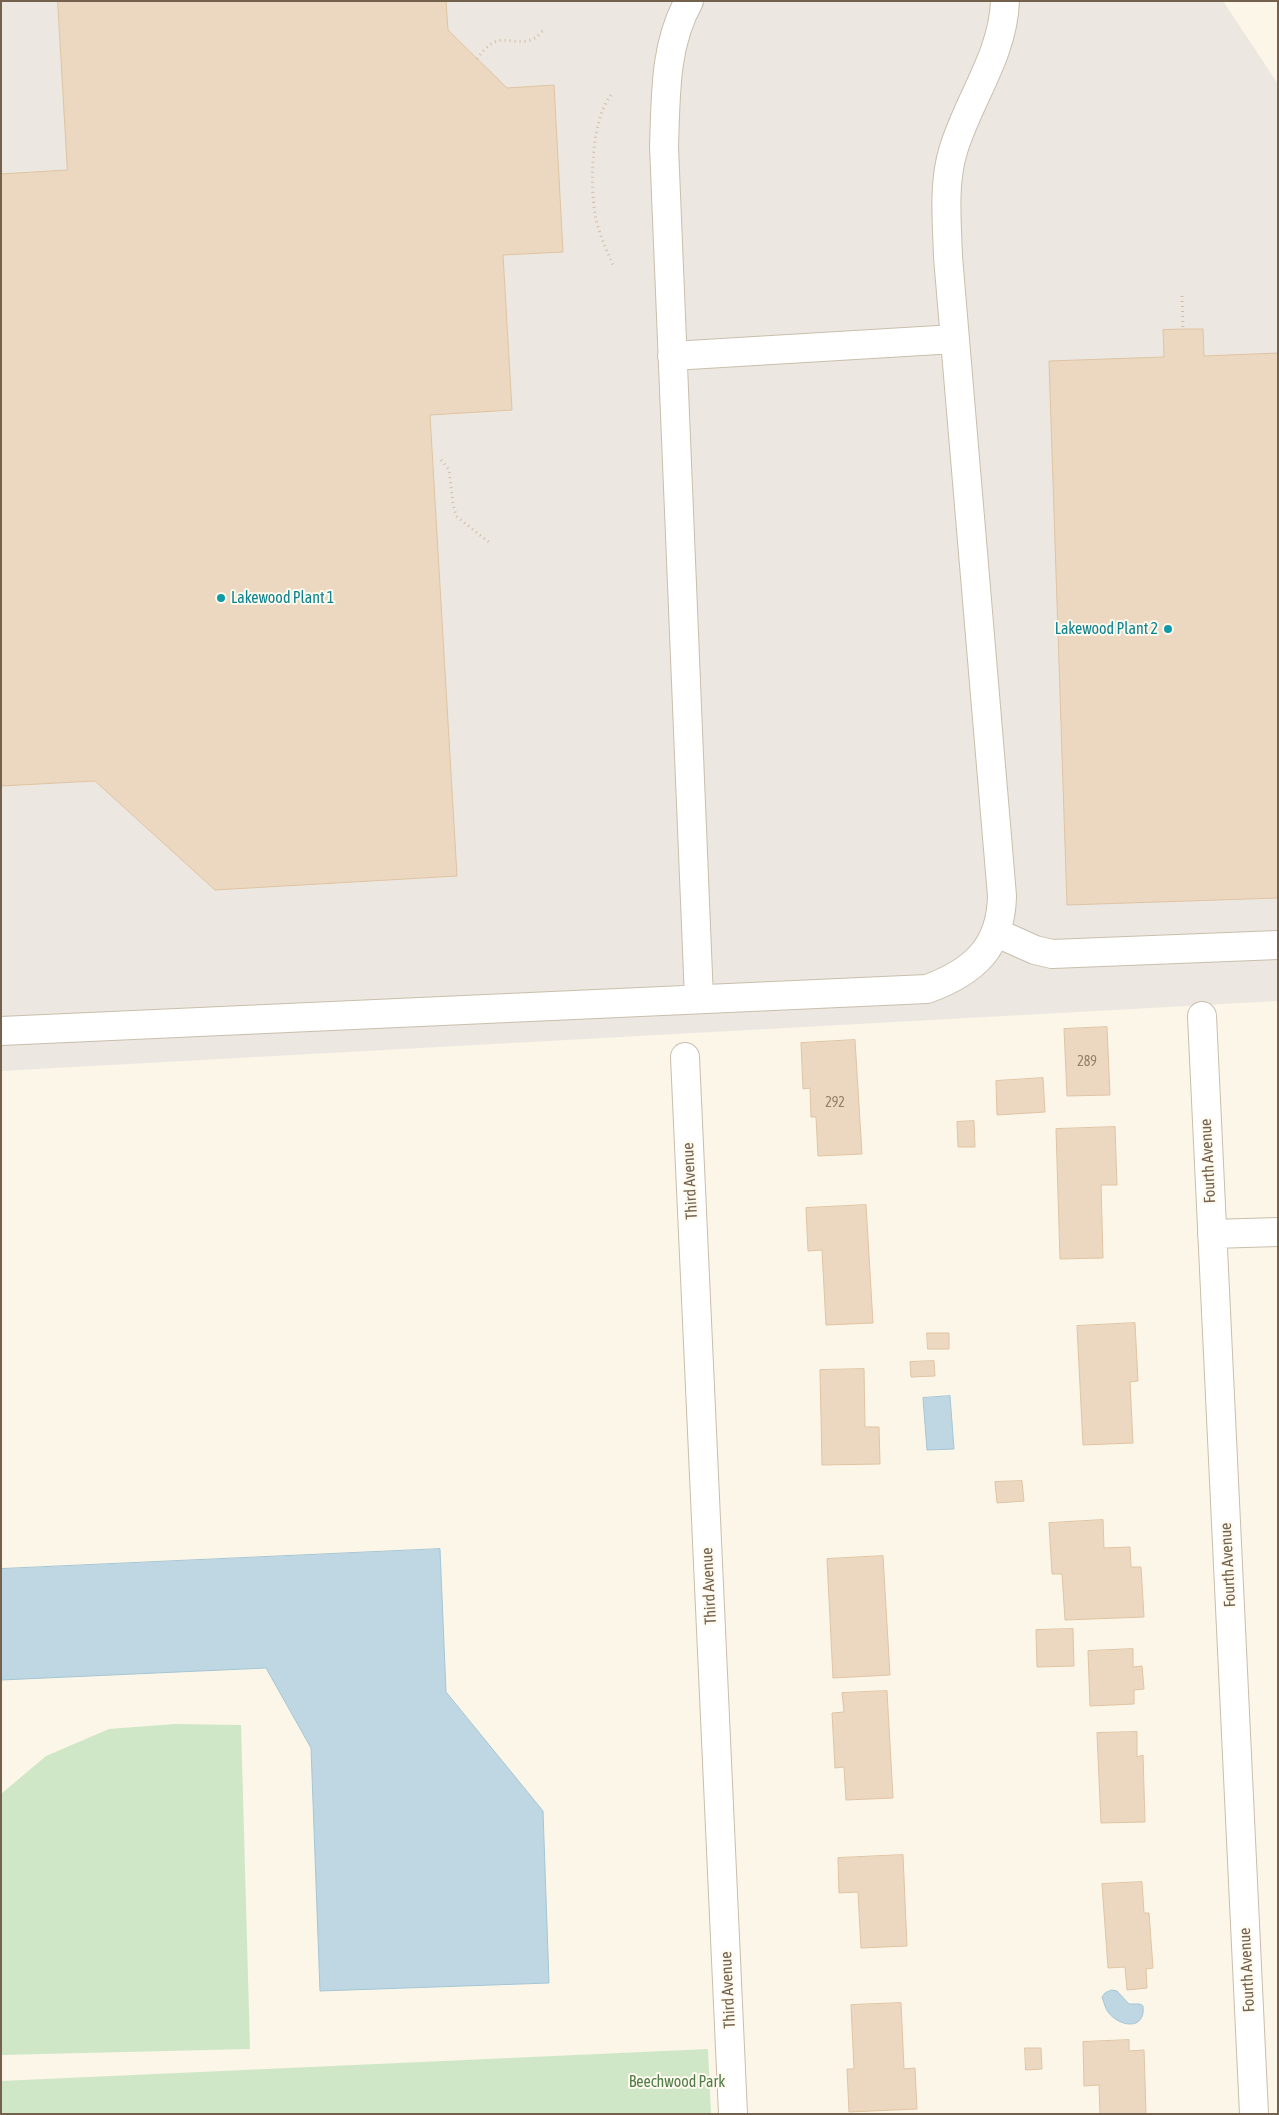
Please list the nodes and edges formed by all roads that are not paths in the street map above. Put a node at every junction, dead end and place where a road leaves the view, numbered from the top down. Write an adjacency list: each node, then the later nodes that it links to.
1 (689, 1): 4 (street)
2 (1004, 1): 3 (street)
3 (955, 339): 4 (street); 5 (street)
4 (672, 356): 7 (street)
5 (997, 933): 6 (street); 7 (street)
6 (1278, 945)
7 (699, 999): 9 (street)
8 (1202, 1016): 12 (street, Fourth Avenue)
9 (1, 1031)
10 (685, 1057): 13 (street, Third Avenue)
11 (1278, 1232): 12 (street)
12 (1212, 1234): 14 (street, Fourth Avenue)
13 (734, 2114)
14 (1254, 2114)

